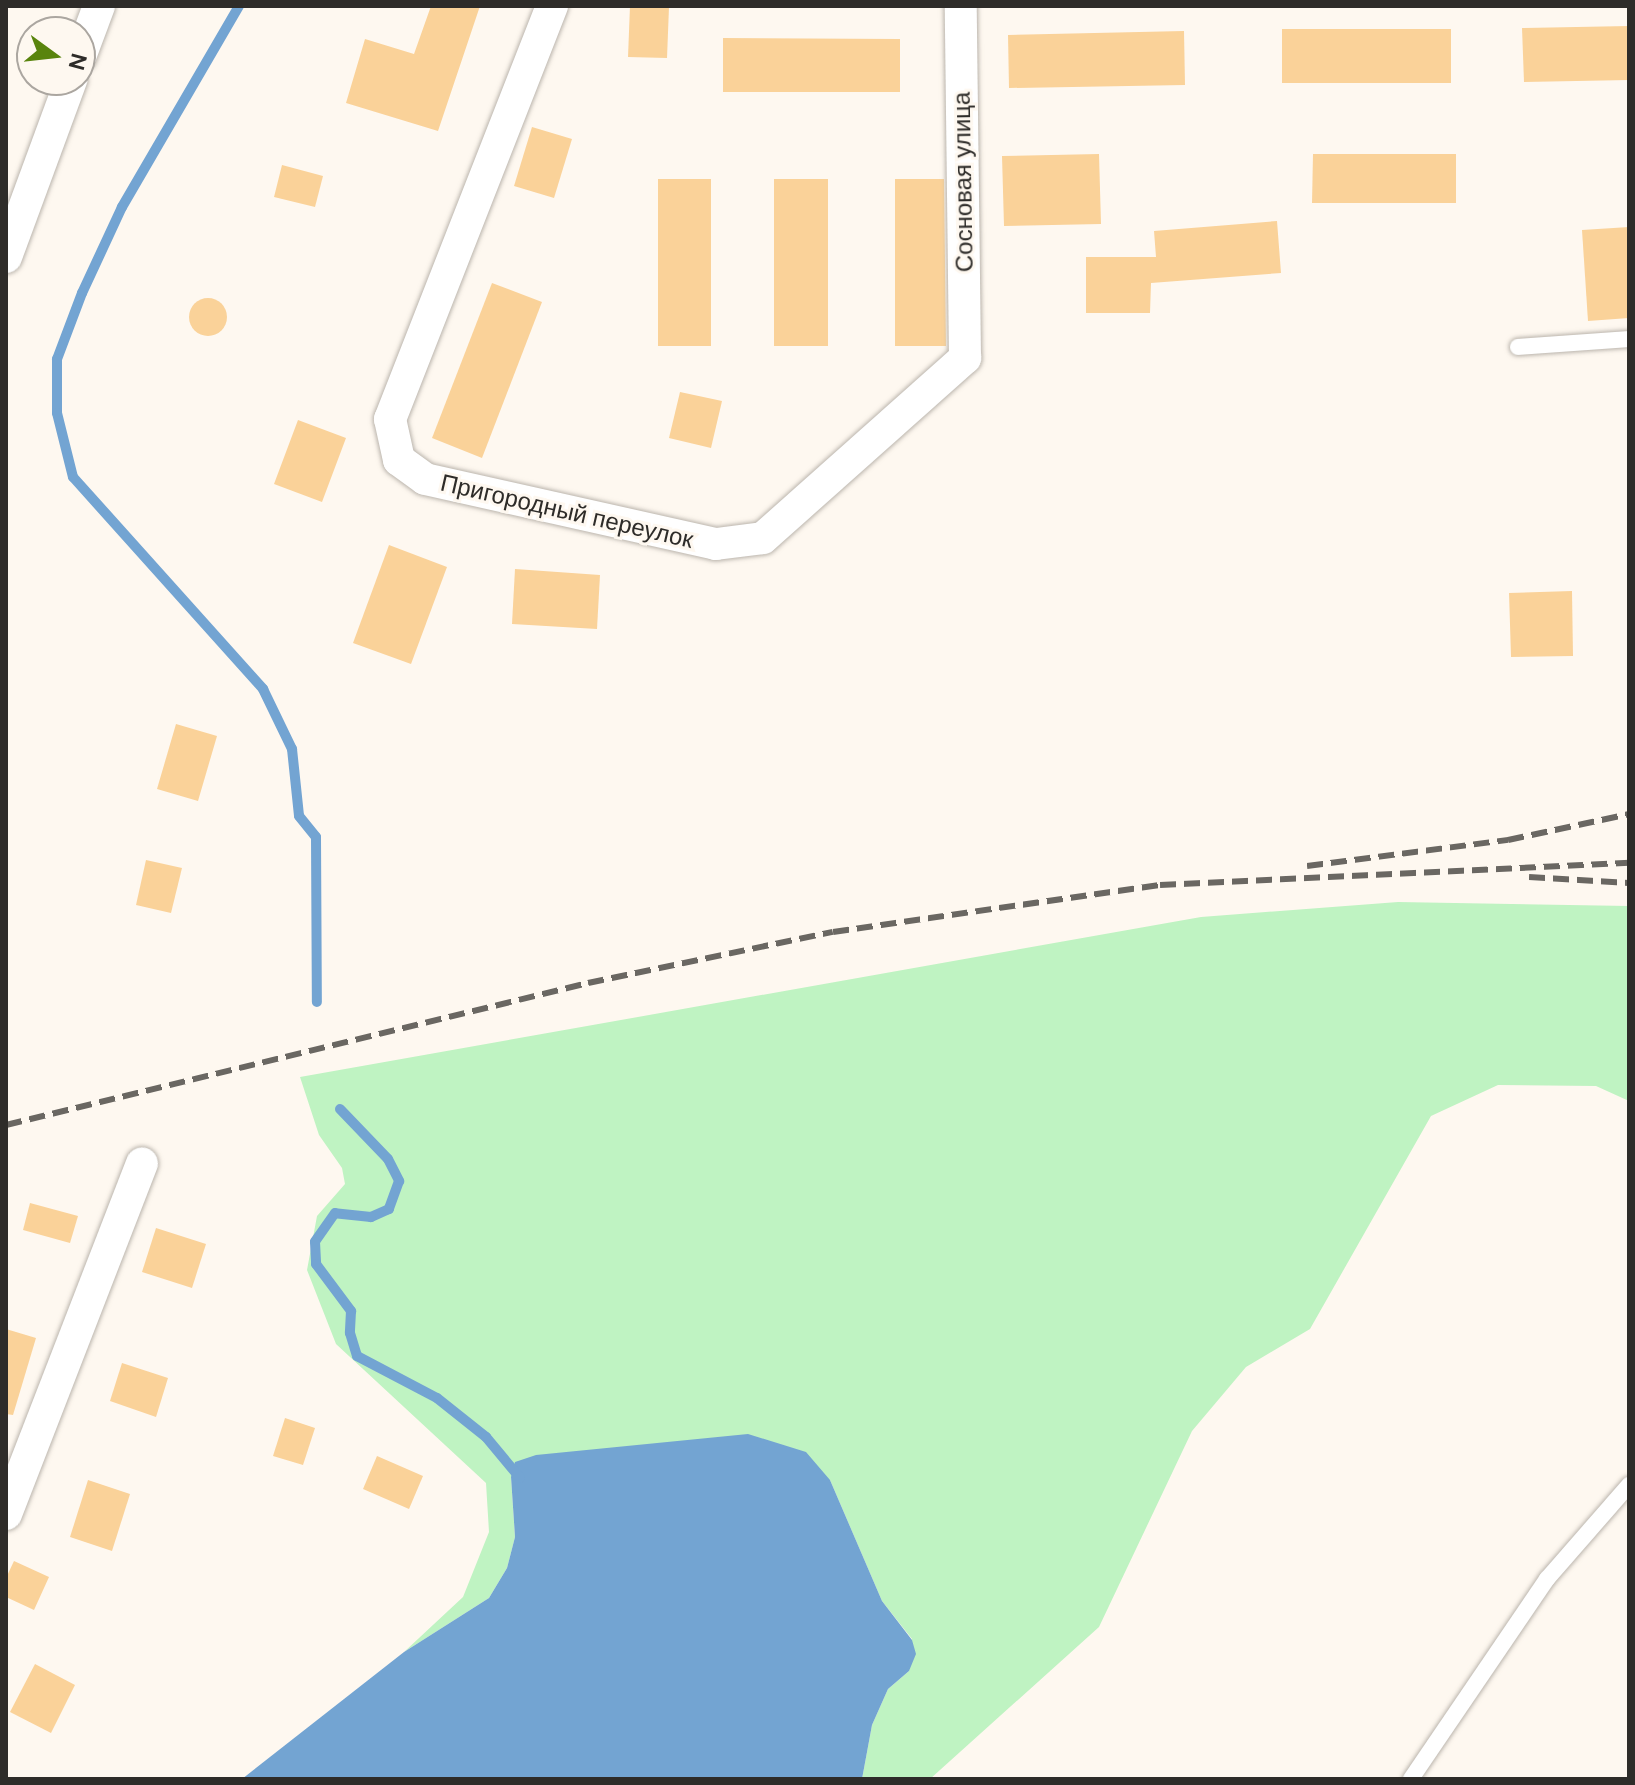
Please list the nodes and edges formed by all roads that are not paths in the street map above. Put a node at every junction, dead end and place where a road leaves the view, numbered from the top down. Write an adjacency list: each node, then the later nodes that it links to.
1 (552, 6): 7 (street, Пригородный переулок)
2 (961, 6): 7 (street, Сосновая улица)
3 (65, 96): 4 (street)
4 (6, 257)
5 (1629, 339): 6 (lane)
6 (1518, 347)
7 (965, 358)
8 (142, 1163): 10 (street)
9 (1629, 1485): 11 (lane)
10 (6, 1514)
11 (1411, 1779)

